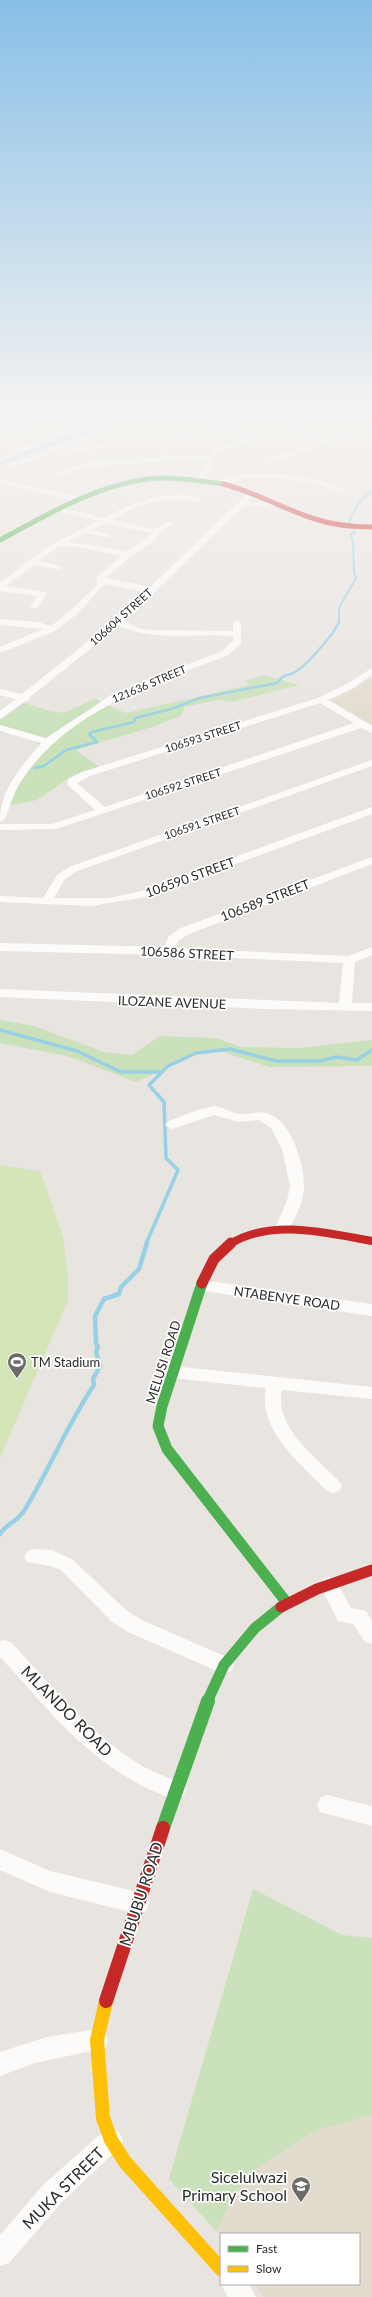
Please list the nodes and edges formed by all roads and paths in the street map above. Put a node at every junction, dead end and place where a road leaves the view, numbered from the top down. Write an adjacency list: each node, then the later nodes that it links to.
1 (31, 523): 11 (street)
2 (100, 523): 8 (street)
3 (114, 523): 9 (street)
4 (222, 523): 20 (street, 106604 STREET)
5 (325, 523): 7 (street)
6 (169, 524): 9 (street)
7 (372, 527)
8 (86, 531): 10 (street); 12 (street)
9 (155, 532): 13 (street)
10 (106, 536)
11 (0, 540)
12 (61, 544): 13 (street); 14 (street)
13 (126, 555): 16 (street)
14 (33, 562): 17 (street); 19 (street)
15 (102, 565): 16 (street)
16 (112, 567): 18 (street)
17 (58, 568)
18 (104, 582): 20 (street); 25 (street)
19 (0, 587): 21 (street)
20 (151, 590): 23 (street, 106604 STREET)
21 (34, 607)
22 (0, 622): 25 (street)
23 (118, 622): 26 (street); 30 (street, 106604 STREET)
24 (237, 623): 26 (street, 121636 STREET)
25 (52, 629): 27 (street)
26 (237, 634): 36 (street, 121636 STREET)
27 (0, 650)
28 (372, 671): 31 (street, 106593 STREET)
29 (0, 692): 30 (street)
30 (26, 698): 32 (street, 106604 STREET)
31 (320, 700): 33 (street); 39 (street, 106593 STREET)
32 (0, 716)
33 (362, 724): 35 (street); 39 (street, 106592 STREET)
34 (0, 728): 36 (street)
35 (372, 730)
36 (47, 742): 40 (street)
37 (372, 763): 44 (street, 106591 STREET)
38 (372, 810): 44 (street, 106590 STREET)
39 (103, 811): 41 (street, 106592 STREET)
40 (0, 819)
41 (0, 827)
42 (372, 860): 46 (street, 106589 STREET)
43 (0, 898): 44 (street, 106590 STREET)
44 (47, 901)
45 (0, 947): 46 (street, 106586 STREET)
46 (168, 951): 48 (street, 106586 STREET)
47 (372, 951): 48 (street, 106586 STREET)
48 (349, 960): 50 (street)
49 (0, 993): 50 (street, ILOZANE AVENUE)
50 (345, 1006): 51 (street, ILOZANE AVENUE)
51 (372, 1007)
52 (172, 1125): 53 (street)
53 (281, 1230): 54 (street, MELUSI ROAD); 55 (street, MELUSI ROAD)
54 (372, 1241)
55 (202, 1286): 56 (street, NTABENYE ROAD); 57 (street, MELUSI ROAD)
56 (372, 1310)
57 (172, 1372): 58 (street); 64 (street, MELUSI ROAD)
58 (275, 1384): 59 (street); 60 (street)
59 (372, 1393)
60 (333, 1486)
61 (33, 1557): 67 (street)
62 (372, 1570): 63 (street, MBUBU ROAD)
63 (329, 1585): 64 (street, MBUBU ROAD); 65 (street)
64 (287, 1603): 67 (street, MBUBU ROAD)
65 (372, 1636)
66 (4, 1648): 68 (street, MLANDO ROAD)
67 (224, 1665): 68 (street, MBUBU ROAD)
68 (176, 1790): 72 (street, MBUBU ROAD)
69 (327, 1806): 70 (street)
70 (372, 1816)
71 (0, 1859): 72 (street)
72 (138, 1903): 73 (street, MBUBU ROAD)
73 (97, 2040): 74 (street); 75 (street, MBUBU ROAD)
74 (0, 2064)
75 (110, 2140): 76 (street, MUKA STREET); 77 (street, MBUBU ROAD)
76 (0, 2254)
77 (220, 2268)
78 (235, 2285): 79 (street)
79 (243, 2297)

